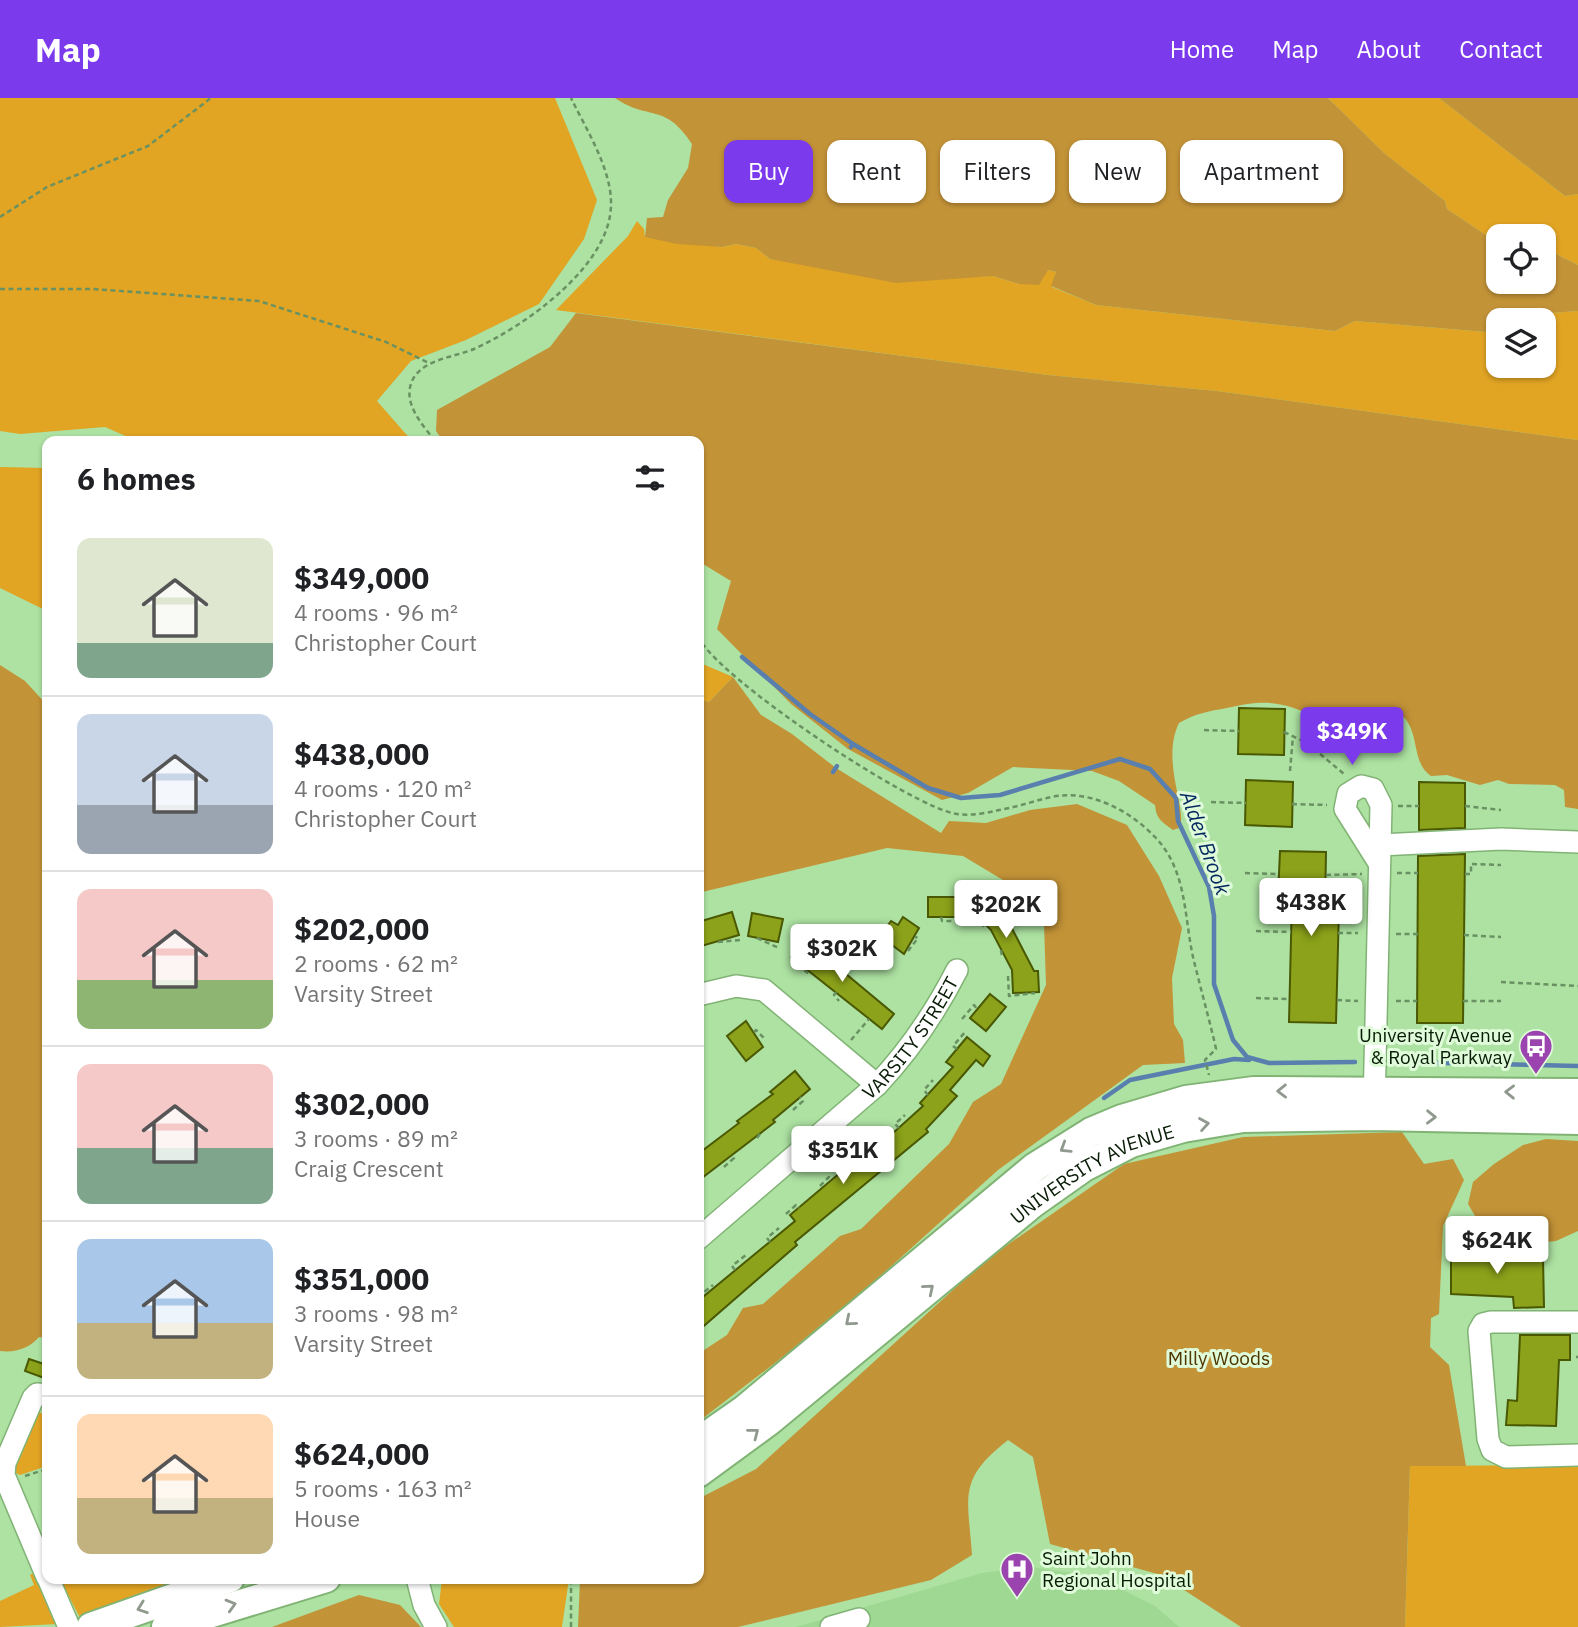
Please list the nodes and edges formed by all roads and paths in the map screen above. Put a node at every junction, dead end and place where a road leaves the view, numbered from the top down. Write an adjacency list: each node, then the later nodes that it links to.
1 (211, 98): 3 (path)
2 (571, 98): 5 (path)
3 (0, 217)
4 (0, 289): 5 (path)
5 (430, 364): 6 (path)
6 (431, 436)
7 (704, 645): 67 (path)
8 (1204, 730): 9 (path)
9 (1239, 731)
10 (1284, 732): 11 (path)
11 (1293, 736): 12 (path); 13 (path)
12 (1290, 771)
13 (1350, 797): 16 (path); 20 (street); 20 (street)
14 (1211, 802): 15 (path)
15 (1245, 803)
16 (1292, 804)
17 (1465, 806): 18 (path)
18 (1501, 810)
19 (1578, 842): 20 (street)
20 (1380, 854): 69 (street)
21 (1501, 865): 24 (path)
22 (1245, 873): 23 (path)
23 (1279, 874)
24 (1465, 874)
25 (941, 917): 26 (path)
26 (961, 921)
27 (982, 922): 28 (path)
28 (984, 929)
29 (1256, 930): 30 (path)
30 (1292, 932)
31 (1464, 935): 33 (path)
32 (915, 937): 39 (path)
33 (1501, 937)
34 (757, 938): 37 (path)
35 (741, 940): 36 (path)
36 (718, 942)
37 (779, 948)
38 (1001, 950): 40 (path)
39 (908, 951)
40 (1002, 957)
41 (802, 964): 43 (path)
42 (957, 970): 64 (street, VARSITY STREET)
43 (809, 974)
44 (1008, 976): 48 (path)
45 (1501, 982): 46 (path)
46 (1578, 986)
47 (836, 992): 52 (path)
48 (1035, 993)
49 (704, 994): 62 (street)
50 (1256, 998): 51 (path)
51 (1290, 999)
52 (839, 1001)
53 (1464, 1001): 54 (path)
54 (1501, 1001)
55 (977, 1009): 57 (path)
56 (869, 1019): 62 (path)
57 (962, 1019)
58 (754, 1031): 60 (path)
59 (966, 1031): 61 (path)
60 (764, 1038)
61 (957, 1049)
62 (840, 1054): 64 (street)
63 (933, 1080): 66 (path)
64 (877, 1085): 85 (street, VARSITY STREET)
65 (1578, 1093): 69 (main road, UNIVERSITY AVENUE, one-way to 69)
66 (928, 1094)
67 (1216, 1094): 69 (main road, UNIVERSITY AVENUE, one-way to 67); 93 (main road, UNIVERSITY AVENUE, one-way to 93)
68 (800, 1097): 70 (path)
69 (1374, 1103): 72 (main road, UNIVERSITY AVENUE, one-way to 72); 95 (main road, UNIVERSITY AVENUE, one-way to 69)
70 (793, 1110)
71 (905, 1115): 73 (path)
72 (1578, 1120)
73 (900, 1128)
74 (762, 1131): 75 (path)
75 (757, 1138)
76 (867, 1154): 78 (path)
77 (732, 1156): 79 (path)
78 (854, 1160)
79 (724, 1167)
80 (831, 1180): 81 (path)
81 (820, 1186)
82 (799, 1208): 83 (path)
83 (786, 1214)
84 (779, 1227): 86 (path)
85 (704, 1234)
86 (770, 1242)
87 (746, 1255): 88 (path)
88 (735, 1270)
89 (713, 1285): 90 (path)
90 (704, 1292)
91 (1578, 1322): 94 (street)
92 (42, 1394): 97 (street)
93 (704, 1438)
94 (1578, 1455)
95 (704, 1469)
96 (42, 1471): 97 (path)
97 (5, 1483): 98 (street)
98 (42, 1565)
99 (51, 1584): 105 (street)
100 (213, 1584): 106 (main road, one-way to 106)
101 (306, 1584): 107 (main road, one-way to 101)
102 (419, 1584): 108 (street)
103 (571, 1584): 109 (path)
104 (859, 1619): 110 (street)
105 (69, 1627)
106 (91, 1627)
107 (166, 1627)
108 (436, 1627)
109 (571, 1627)
110 (831, 1627)

